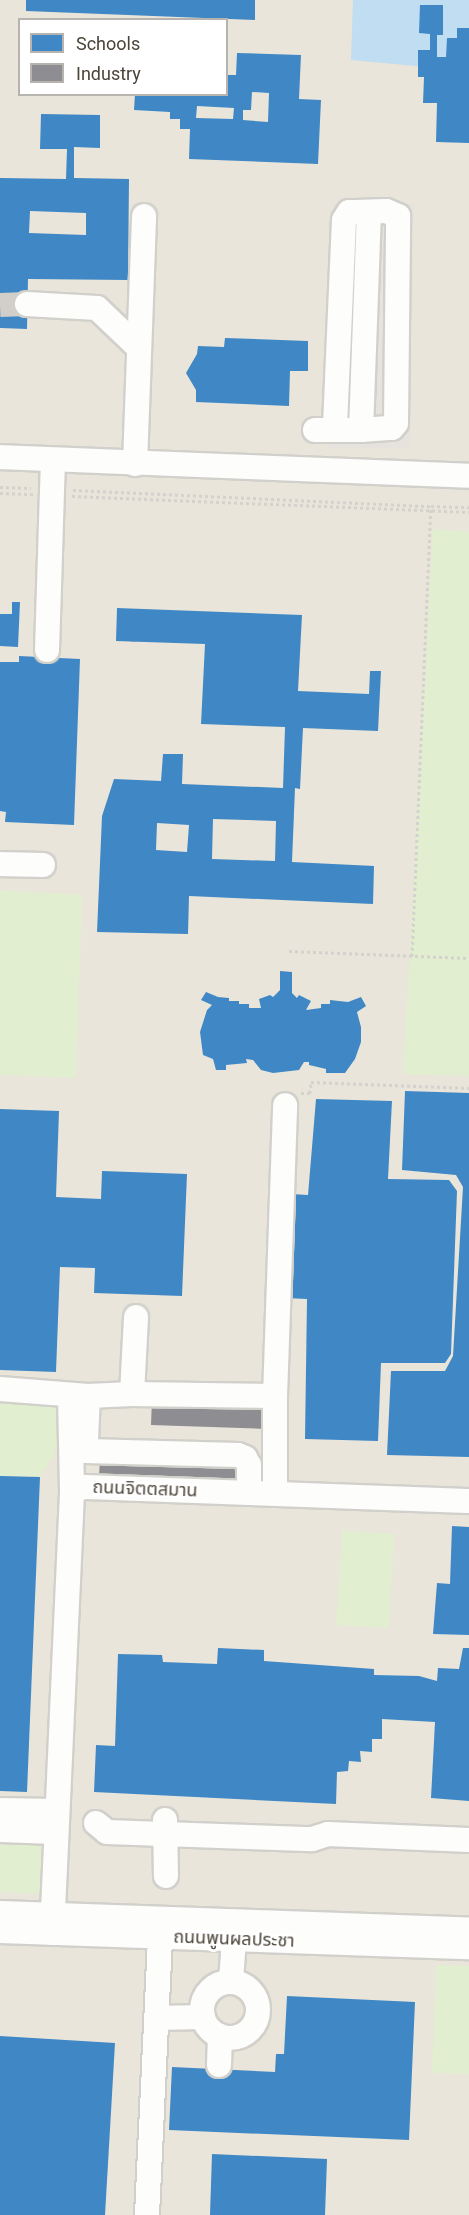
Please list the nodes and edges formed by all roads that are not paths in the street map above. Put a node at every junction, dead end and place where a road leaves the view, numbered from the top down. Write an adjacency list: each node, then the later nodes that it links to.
1 (369, 212): 5 (lane); 5 (lane); 5 (lane)
2 (144, 216): 4 (lane)
3 (27, 304): 4 (lane)
4 (138, 347): 7 (lane)
5 (361, 430)
6 (0, 457): 10 (lane)
7 (135, 464): 9 (lane); 10 (lane)
8 (0, 469): 10 (lane)
9 (469, 476)
10 (52, 479): 11 (lane); 12 (lane)
11 (469, 486)
12 (47, 650)
13 (0, 864): 14 (lane)
14 (43, 865)
15 (288, 1099): 20 (lane)
16 (136, 1317): 18 (lane)
17 (0, 1389): 19 (lane)
18 (132, 1394): 19 (lane); 20 (lane)
19 (79, 1395): 21 (lane); 22 (lane)
20 (275, 1396): 24 (lane)
21 (86, 1451): 22 (lane); 23 (lane)
22 (78, 1488): 23 (lane, ถนนจิตตสมาน); 27 (lane, ถนนจิตตสมาน)
23 (249, 1493): 24 (lane, ถนนจิตตสมาน)
24 (275, 1494): 25 (lane, ถนนจิตตสมาน)
25 (469, 1501)
26 (0, 1810): 27 (lane)
27 (56, 1821): 28 (lane); 29 (lane); 33 (lane, ถนนจิตตสมาน)
28 (165, 1826): 30 (lane); 31 (lane)
29 (0, 1830)
30 (469, 1839)
31 (166, 1876)
32 (0, 1913): 33 (lane, ถนนพูนผลประชา)
33 (52, 1924): 34 (lane, ถนนพูนผลประชา); 35 (lane, ถนนพูนผลประชา); 36 (lane, ถนนพูนผลประชา)
34 (469, 1929)
35 (0, 1931)
36 (160, 1937): 37 (lane, ถนนพูนผลประชา); 41 (lane)
37 (234, 1939): 38 (lane, ถนนพูนผลประชา); 39 (lane)
38 (469, 1947)
39 (231, 1981): 40 (lane); 42 (lane)
40 (203, 2017): 41 (lane); 42 (lane)
41 (156, 2018): 44 (lane)
42 (220, 2036): 43 (lane)
43 (219, 2065)
44 (147, 2215)

